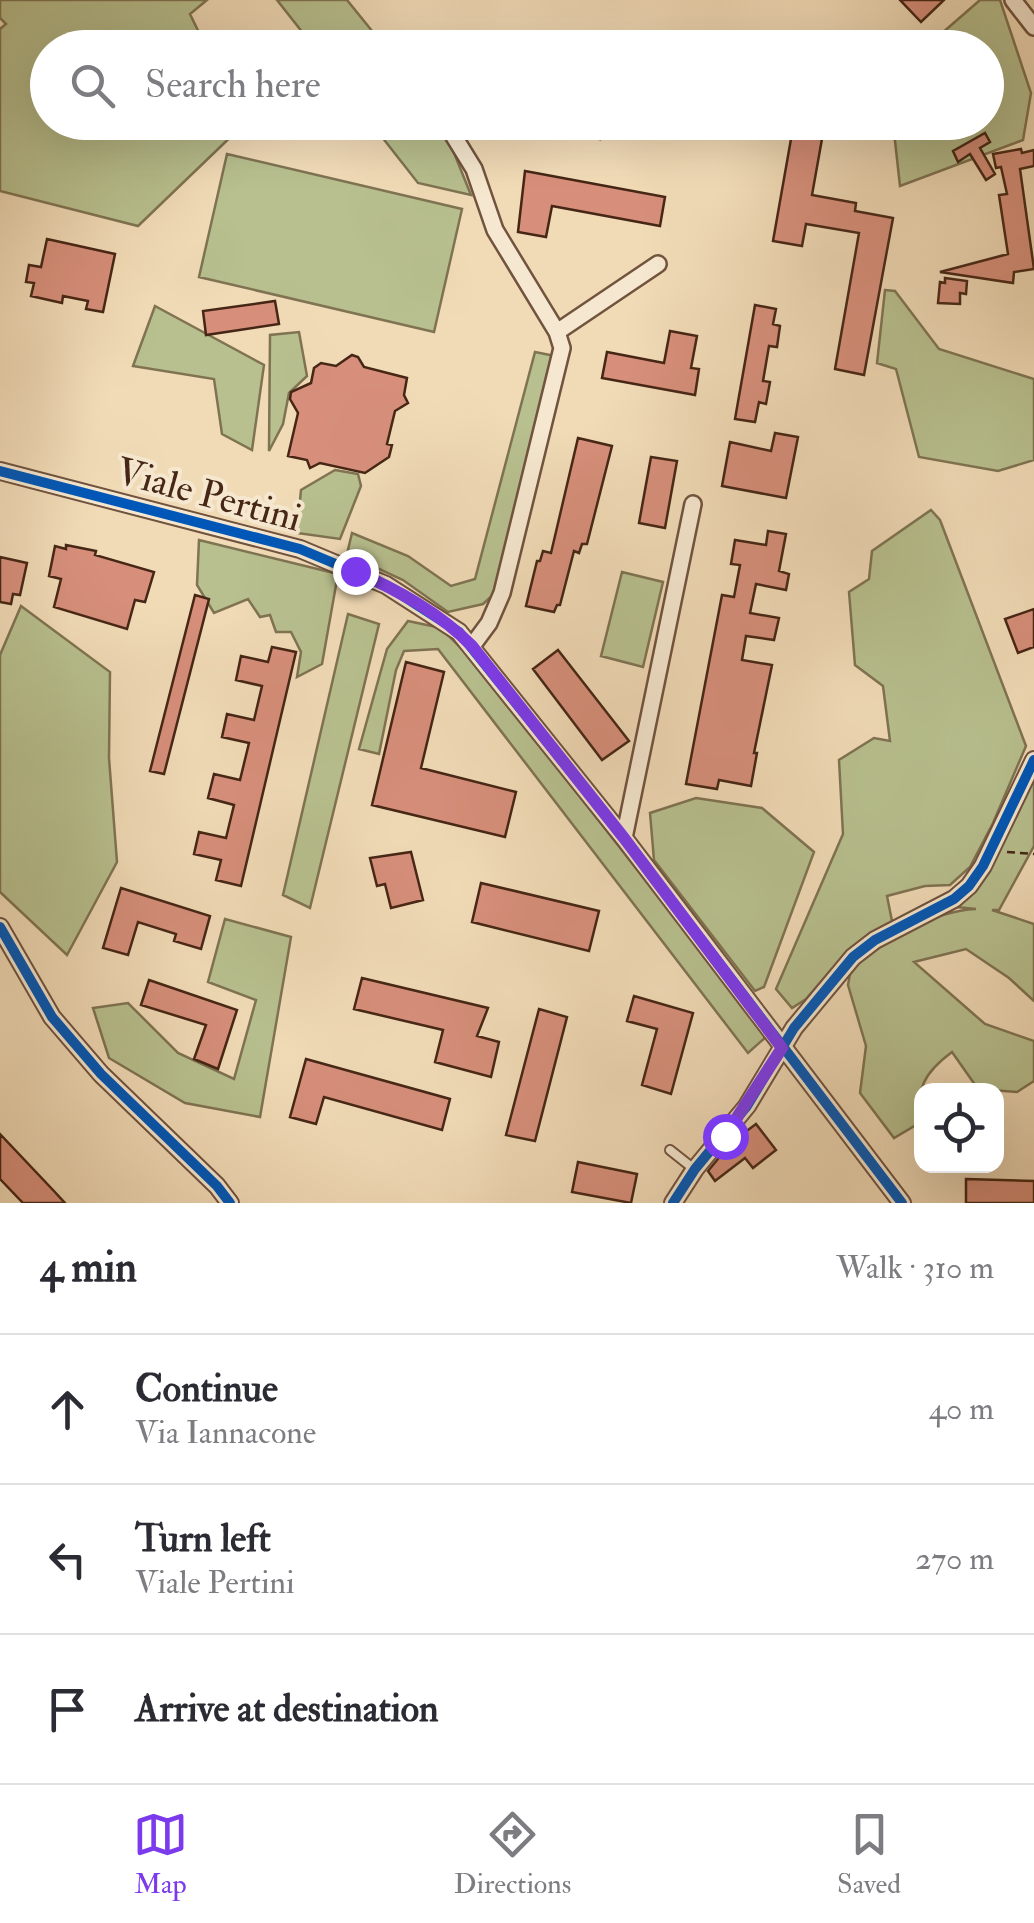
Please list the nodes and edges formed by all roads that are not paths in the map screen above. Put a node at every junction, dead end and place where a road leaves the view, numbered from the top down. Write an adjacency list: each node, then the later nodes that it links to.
1 (1013, 0): 2 (street)
2 (1034, 27)
3 (456, 140): 5 (street)
4 (658, 264): 5 (street)
5 (557, 332): 8 (street)
6 (0, 471): 8 (street, Viale Pertini)
7 (692, 504): 10 (street)
8 (472, 646): 10 (street, Viale Pertini)
9 (1034, 760): 12 (street)
10 (624, 838): 12 (street, Viale Pertini)
11 (0, 927): 15 (street)
12 (782, 1048): 14 (street); 17 (street, Viale Pertini)
13 (670, 1150): 14 (lane)
14 (695, 1169): 16 (street)
15 (230, 1203)
16 (672, 1203)
17 (902, 1203)

